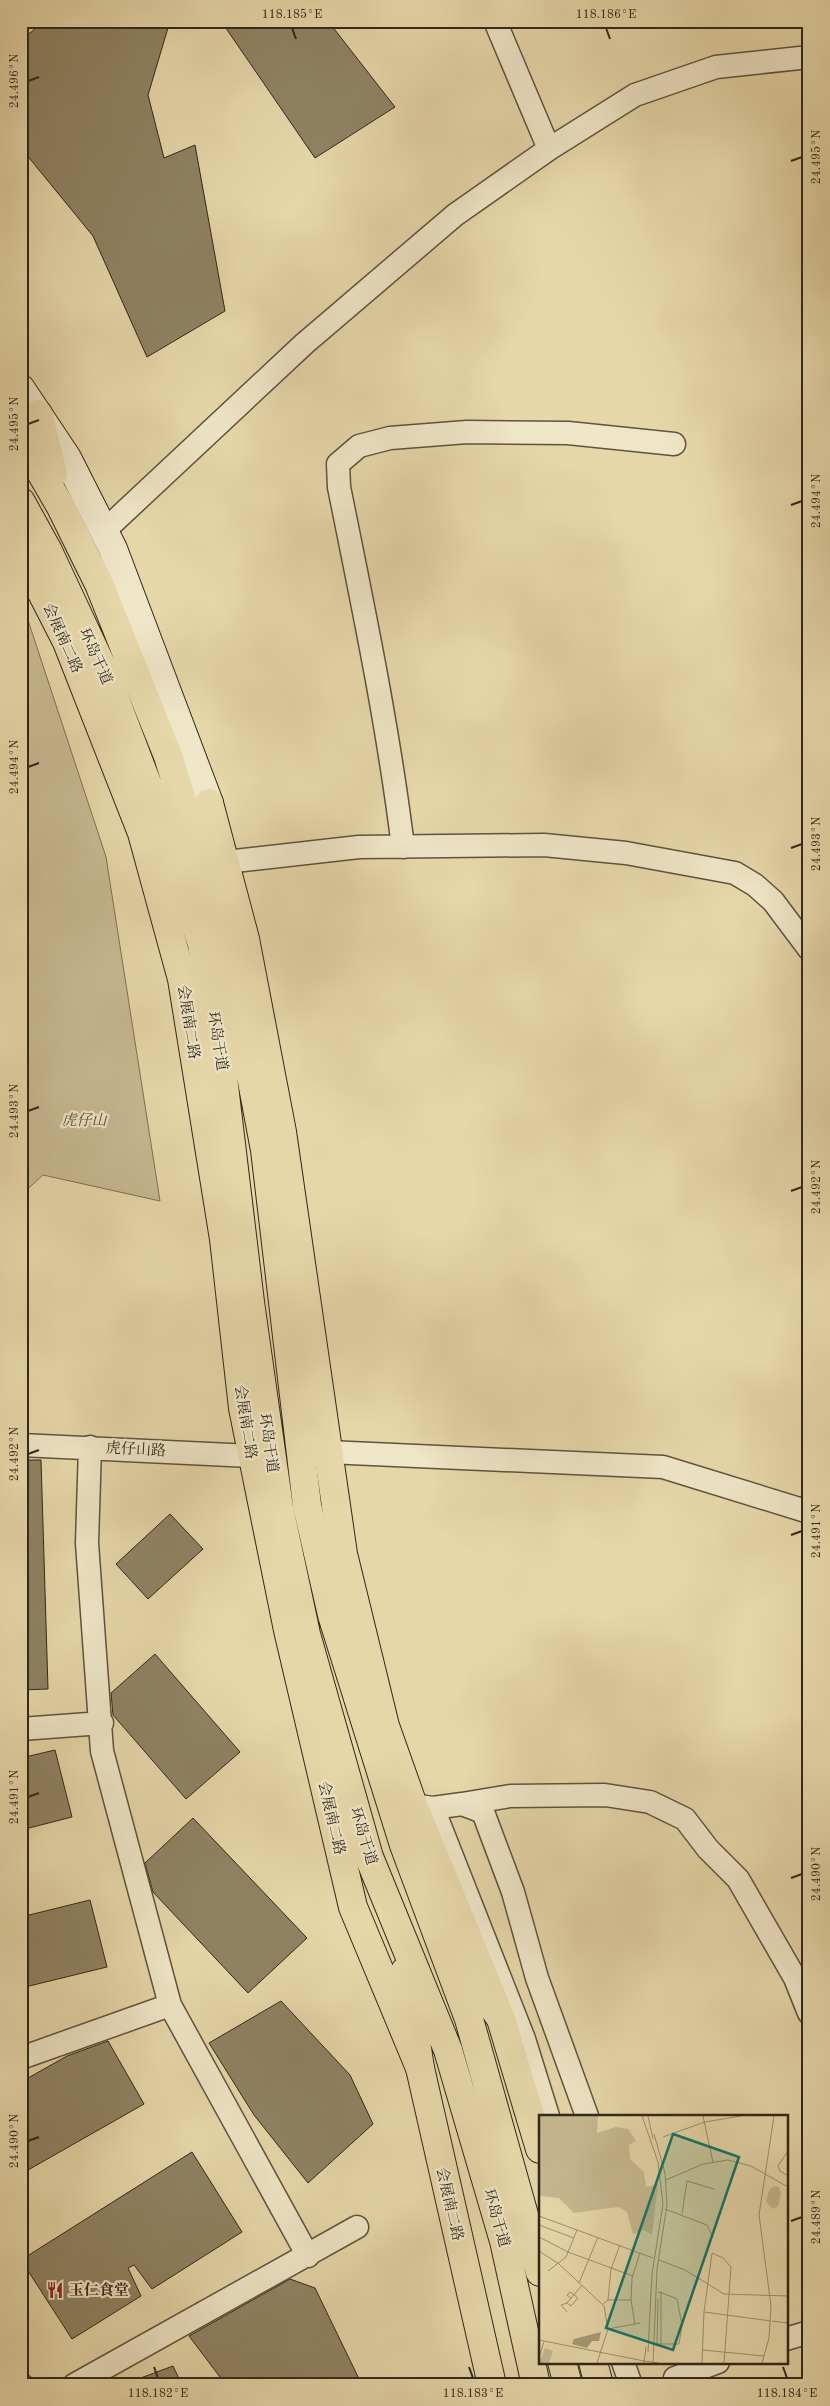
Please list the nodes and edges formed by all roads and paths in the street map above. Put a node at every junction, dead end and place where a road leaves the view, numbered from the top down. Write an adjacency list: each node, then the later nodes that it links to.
1 (496, 21): 3 (street)
2 (809, 57): 3 (street)
3 (549, 150): 10 (street)
4 (21, 389): 5 (main road)
5 (38, 414): 9 (main road); 10 (main road)
6 (21, 438): 9 (main road, 环岛干道)
7 (674, 444): 12 (street)
8 (21, 502): 25 (main road, 环岛干道)
9 (61, 507): 13 (main road, 环岛干道)
10 (104, 531): 13 (main road)
11 (21, 552): 18 (main road, 会展南二路)
12 (403, 846): 13 (street); 14 (street)
13 (214, 864): 17 (main road); 24 (main road, 环岛干道)
14 (809, 949)
15 (21, 1445): 16 (street, 虎仔山路)
16 (90, 1447): 18 (street, 虎仔山路); 20 (street)
17 (328, 1452): 19 (street); 23 (main road)
18 (251, 1456): 30 (main road, 会展南二路)
19 (809, 1512)
20 (102, 1723): 21 (street); 26 (street)
21 (21, 1729)
22 (462, 1804): 23 (street); 27 (street); 32 (street)
23 (423, 1807): 28 (main road); 31 (street)
24 (428, 1909): 28 (main road); 36 (main road, 环岛干道)
25 (398, 1926): 30 (main road); 46 (main road, 环岛干道)
26 (170, 2005): 29 (street); 35 (street)
27 (809, 2013)
28 (502, 2020): 33 (main road)
29 (21, 2058)
30 (420, 2068): 45 (main road, 会展南二路)
31 (548, 2115)
32 (587, 2115)
33 (539, 2146)
34 (357, 2227): 35 (street)
35 (308, 2256): 44 (street)
36 (539, 2268)
37 (809, 2332): 38 (street)
38 (788, 2338)
39 (563, 2364): 47 (main road)
40 (593, 2364): 48 (main road)
41 (624, 2364): 49 (street)
42 (710, 2364): 43 (street)
43 (669, 2375)
44 (74, 2385)
45 (492, 2385)
46 (536, 2385)
47 (568, 2385)
48 (598, 2385)
49 (632, 2385)

